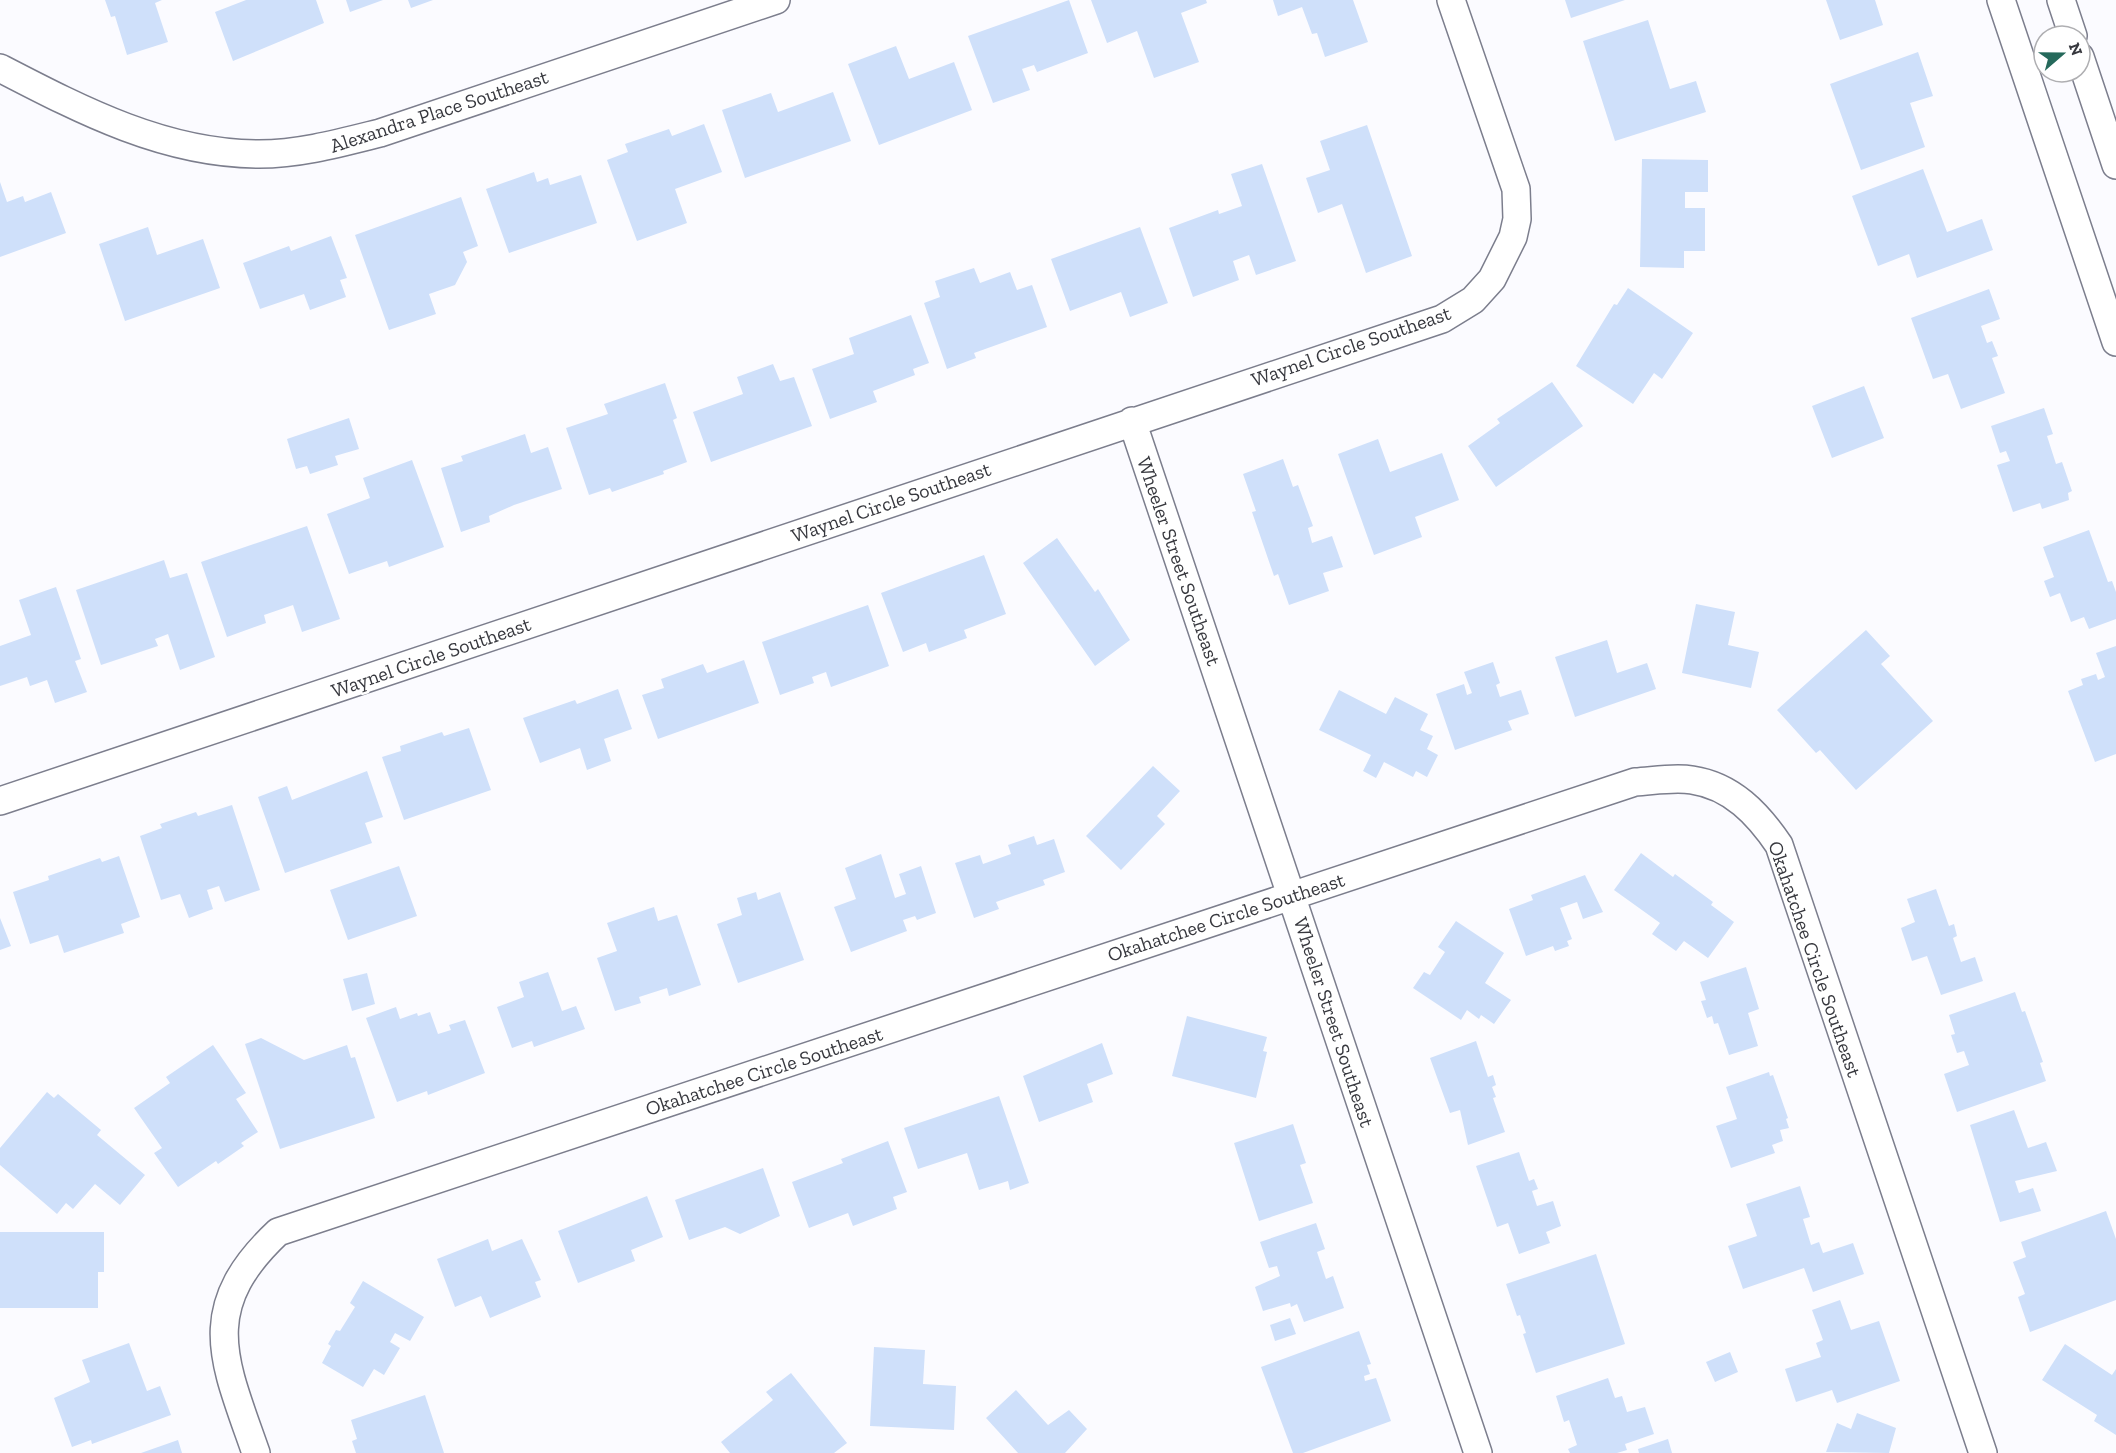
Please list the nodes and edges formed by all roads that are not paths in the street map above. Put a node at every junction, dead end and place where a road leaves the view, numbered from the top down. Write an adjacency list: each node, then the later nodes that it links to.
1 (776, 0): 6 (street, Alexandra Place Southeast)
2 (1451, 0): 11 (street, Waynel Circle Southeast)
3 (2001, 0): 9 (street)
4 (2061, 0): 5 (street)
5 (2069, 24)
6 (0, 68)
7 (2089, 84): 8 (street)
8 (2116, 165)
9 (2110, 305): 10 (street)
10 (2116, 342)
11 (1131, 421): 12 (street, Waynel Circle Southeast); 13 (street, Wheeler Street Southeast)
12 (0, 801)
13 (1291, 895): 14 (street, Okahatchee Circle Southeast); 15 (street, Wheeler Street Southeast); 16 (street, Okahatchee Circle Southeast)
14 (256, 1453)
15 (1478, 1453)
16 (1983, 1453)

